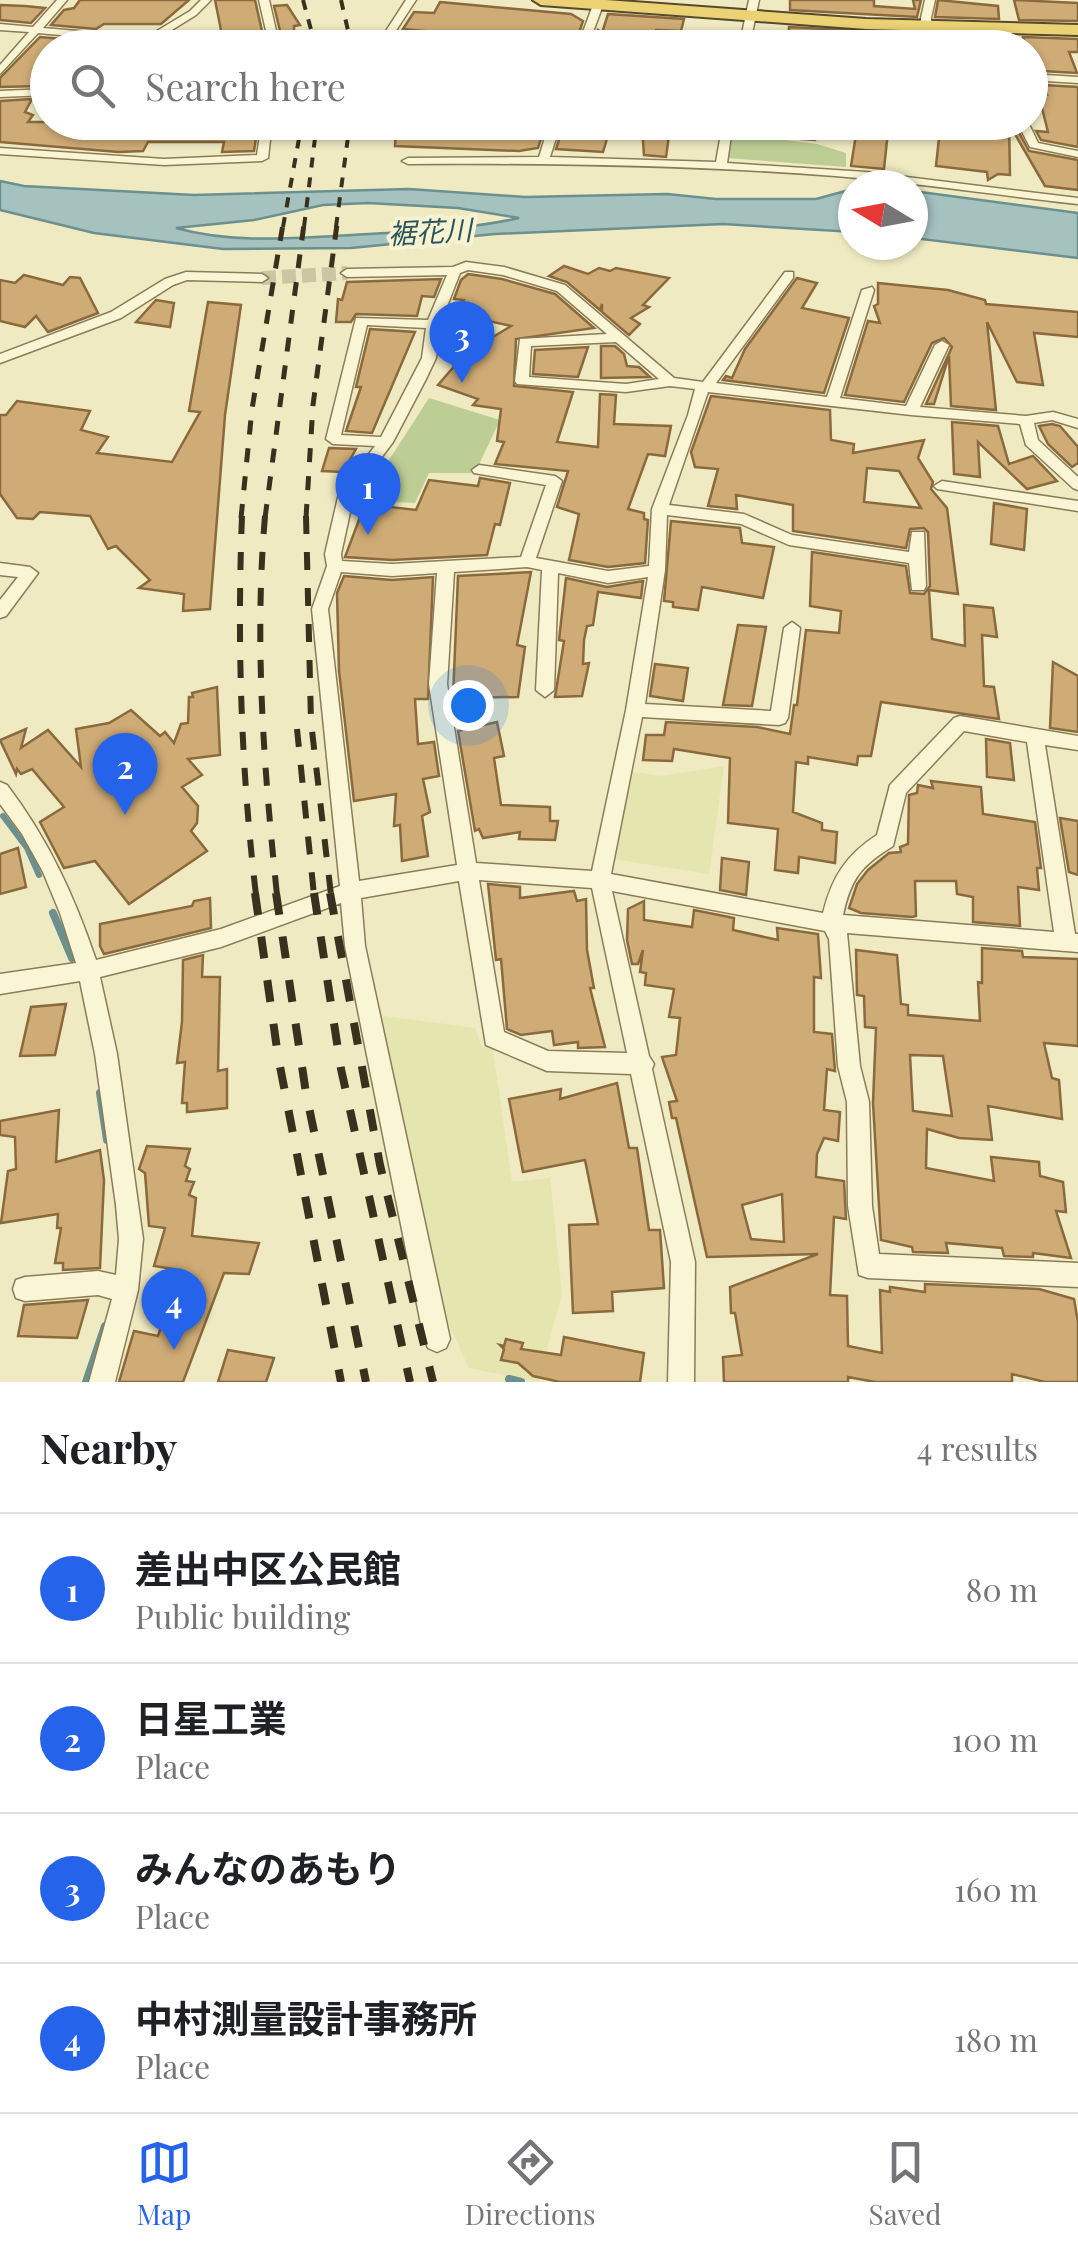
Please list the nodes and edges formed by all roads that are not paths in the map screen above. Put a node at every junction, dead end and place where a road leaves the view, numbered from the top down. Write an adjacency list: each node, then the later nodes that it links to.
1 (62, 0): 11 (street)
2 (206, 0): 12 (street)
3 (264, 0): 13 (street)
4 (411, 0): 14 (street)
5 (544, 0): 7 (highway)
6 (930, 0): 9 (street)
7 (598, 5): 8 (highway); 15 (street)
8 (752, 8): 9 (highway)
9 (926, 26): 16 (street); 17 (highway)
10 (0, 27): 11 (street)
11 (36, 30)
12 (165, 30)
13 (270, 30)
14 (392, 30)
15 (589, 30)
16 (926, 30)
17 (1078, 30)
18 (30, 37): 19 (street)
19 (0, 71)
20 (1048, 78): 21 (street)
21 (1078, 80)
22 (30, 93): 23 (street)
23 (0, 94)
24 (264, 140): 28 (street)
25 (550, 140): 30 (street)
26 (725, 140): 32 (street)
27 (1031, 140): 29 (street)
28 (0, 151)
29 (1078, 154)
30 (544, 159): 31 (street); 32 (street)
31 (408, 161)
32 (721, 165): 33 (street)
33 (1078, 201)
34 (346, 272): 35 (street)
35 (454, 272): 39 (street); 40 (street)
36 (789, 276): 44 (street)
37 (262, 278): 42 (street)
38 (868, 290): 45 (street)
39 (432, 324): 51 (street); 51 (street)
40 (618, 338): 43 (street); 43 (street)
41 (942, 345): 47 (street)
42 (0, 359)
43 (670, 382): 44 (street)
44 (704, 388): 45 (street); 56 (street)
45 (832, 402): 47 (street)
46 (1078, 407): 48 (street)
47 (911, 411): 49 (street)
48 (1053, 416): 49 (street); 50 (street)
49 (1026, 420): 53 (street)
50 (1078, 424)
51 (386, 442): 61 (street)
52 (479, 470): 59 (street)
53 (1078, 485)
54 (942, 486): 55 (street)
55 (1078, 506)
56 (660, 509): 58 (street); 64 (street)
57 (918, 536): 58 (street)
58 (917, 560): 65 (street)
59 (527, 562): 60 (street); 62 (street)
60 (446, 565): 61 (street); 73 (street)
61 (336, 566): 75 (street)
62 (550, 568): 64 (street); 68 (street)
63 (0, 569): 66 (street)
64 (657, 570): 69 (street)
65 (918, 586)
66 (0, 612)
67 (792, 628): 69 (street)
68 (545, 690)
69 (636, 710): 74 (street)
70 (1035, 736): 71 (street); 76 (street); 77 (street)
71 (1078, 743)
72 (4, 800): 78 (street)
73 (469, 872): 74 (street); 75 (street); 80 (street)
74 (600, 880): 76 (street); 80 (street)
75 (350, 891): 78 (street); 84 (street)
76 (831, 924): 77 (street); 81 (street)
77 (1072, 942)
78 (88, 974): 79 (street); 83 (street)
79 (0, 984)
80 (643, 1064): 86 (street)
81 (1078, 1275)
82 (24, 1289): 83 (street)
83 (126, 1290): 85 (street)
84 (437, 1339)
85 (102, 1382)
86 (680, 1382)

